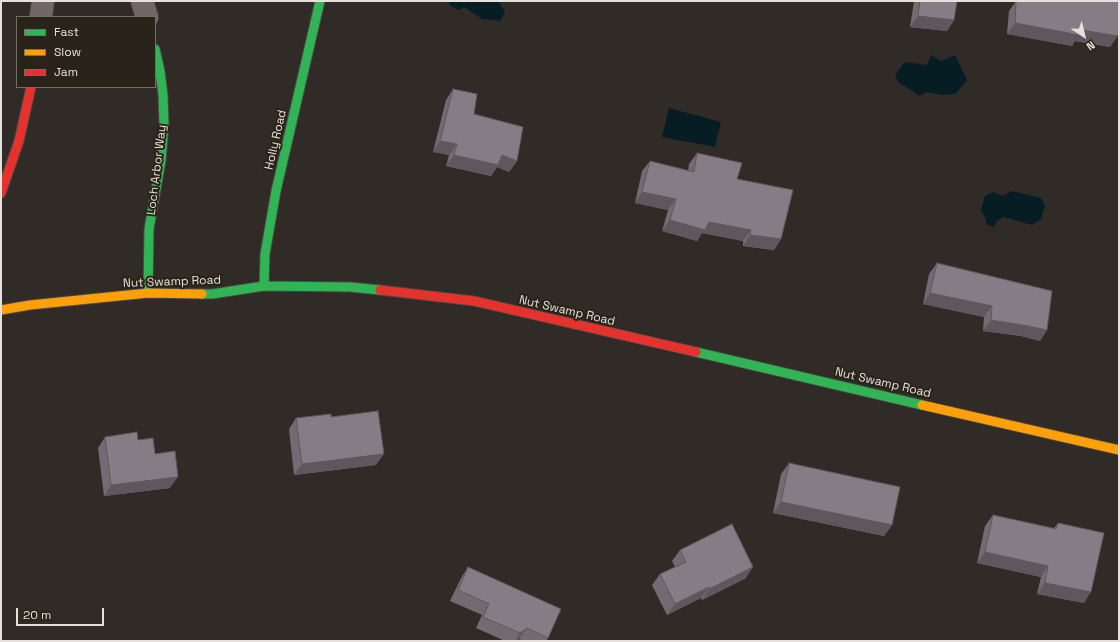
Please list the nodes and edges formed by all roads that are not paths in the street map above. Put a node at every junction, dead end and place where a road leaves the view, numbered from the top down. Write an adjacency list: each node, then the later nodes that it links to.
1 (43, 1): 4 (street)
2 (142, 1): 5 (street)
3 (320, 1): 9 (main road, Holly Road)
4 (41, 16)
5 (147, 16)
6 (156, 53): 10 (main road, Loch Arbor Way)
7 (31, 88): 8 (main road)
8 (1, 193)
9 (264, 286): 10 (main road, Nut Swamp Road); 12 (main road, Nut Swamp Road)
10 (148, 293): 11 (main road, Nut Swamp Road)
11 (1, 310)
12 (1118, 446)

